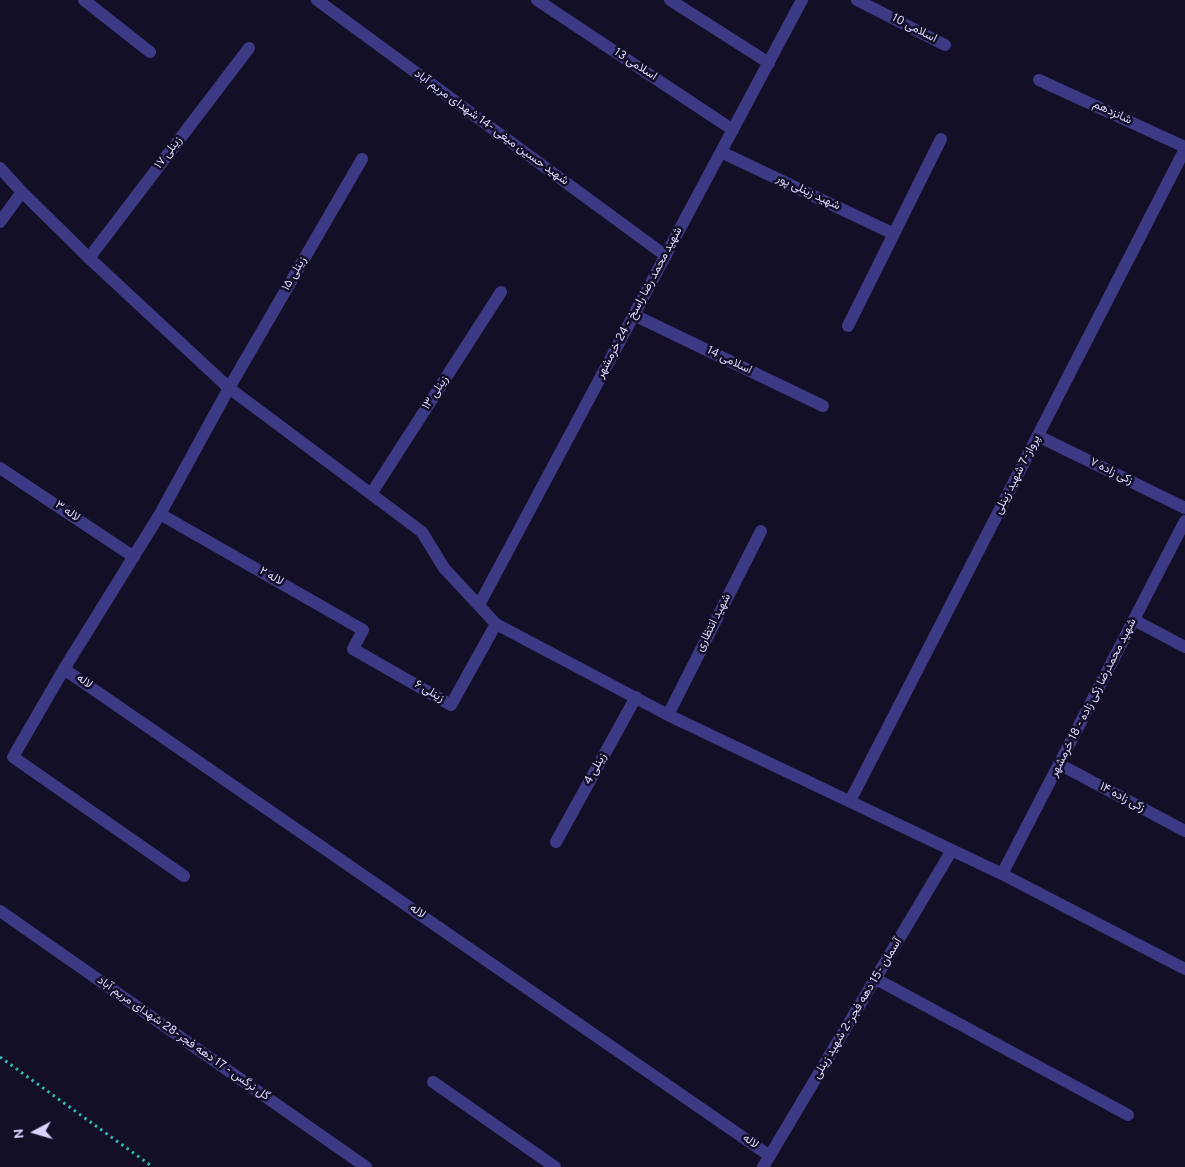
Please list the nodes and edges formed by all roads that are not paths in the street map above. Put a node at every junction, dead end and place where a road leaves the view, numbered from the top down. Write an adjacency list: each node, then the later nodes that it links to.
1 (84, 0): 9 (street)
2 (317, 0): 21 (street, شهید حسین میغی -14 شهدای مریم آباد)
3 (537, 0): 12 (street, اسلامی 13)
4 (670, 0): 10 (street)
5 (802, 0): 10 (street, شهید محمد رضا راسخ - 24 خرمشهر)
6 (857, 0): 7 (street, اسلامی 10)
7 (945, 45)
8 (249, 48): 22 (street, زینلی ۱۷)
9 (150, 52)
10 (768, 63): 12 (street, شهید محمد رضا راسخ - 24 خرمشهر)
11 (1039, 80): 14 (street, شانزدهم)
12 (733, 130): 15 (street, شهید محمد رضا راسخ - 24 خرمشهر)
13 (941, 139): 20 (street)
14 (1185, 148): 28 (street, پرواز-7 شهید زینلی)
15 (721, 152): 20 (street, شهید زینلی پور); 21 (street, شهید محمد رضا راسخ - 24 خرمشهر)
16 (362, 159): 26 (street, زینلی ۱۵)
17 (0, 168): 18 (street)
18 (22, 192): 19 (street); 22 (street)
19 (0, 222)
20 (894, 234): 25 (street)
21 (666, 256): 24 (street, شهید محمد رضا راسخ - 24 خرمشهر)
22 (89, 258): 26 (street)
23 (501, 292): 30 (street, زینلی ۱۳)
24 (634, 315): 27 (street, اسلامی 14); 36 (street, شهید محمد رضا راسخ - 24 خرمشهر)
25 (848, 326)
26 (228, 388): 30 (street); 32 (street, لاله)
27 (823, 406)
28 (1038, 436): 31 (street, زکی زاده ۷); 45 (street, پرواز-7 شهید زینلی)
29 (0, 468): 35 (street, لاله ۳)
30 (371, 494): 36 (street)
31 (1185, 508)
32 (160, 514): 35 (street, لاله); 40 (street, لاله ۲)
33 (1185, 521): 37 (street, شهید محمدرضا زکی زاده - 18 خرمشهر)
34 (760, 531): 43 (street, شهید انتظاری)
35 (134, 557): 41 (street, لاله)
36 (479, 606): 38 (street)
37 (1134, 620): 39 (street); 44 (street, شهید محمدرضا زکی زاده - 18 خرمشهر)
38 (496, 624): 40 (street, زینلی ۶); 42 (street)
39 (1185, 647)
40 (353, 648)
41 (64, 669): 50 (street, لاله); 56 (street, لاله)
42 (636, 697): 43 (street); 47 (street, زینلی 4)
43 (668, 715): 45 (street)
44 (1059, 764): 46 (street, زکی زاده ۱۴); 49 (street, شهید محمدرضا زکی زاده - 18 خرمشهر)
45 (850, 801): 48 (street)
46 (1185, 831)
47 (556, 842)
48 (952, 850): 49 (street); 53 (street, آسمان -15 دهه فجر-2 شهید زینلی)
49 (1002, 874): 52 (street)
50 (184, 876)
51 (0, 911): 57 (street, گل نرگس - 17 دهه فجر-28 شهدای مریم آباد)
52 (1185, 969)
53 (876, 979): 55 (street); 56 (street, آسمان -15 دهه فجر-2 شهید زینلی)
54 (433, 1082): 58 (street)
55 (1128, 1116)
56 (766, 1161)
57 (366, 1167)
58 (555, 1167)

